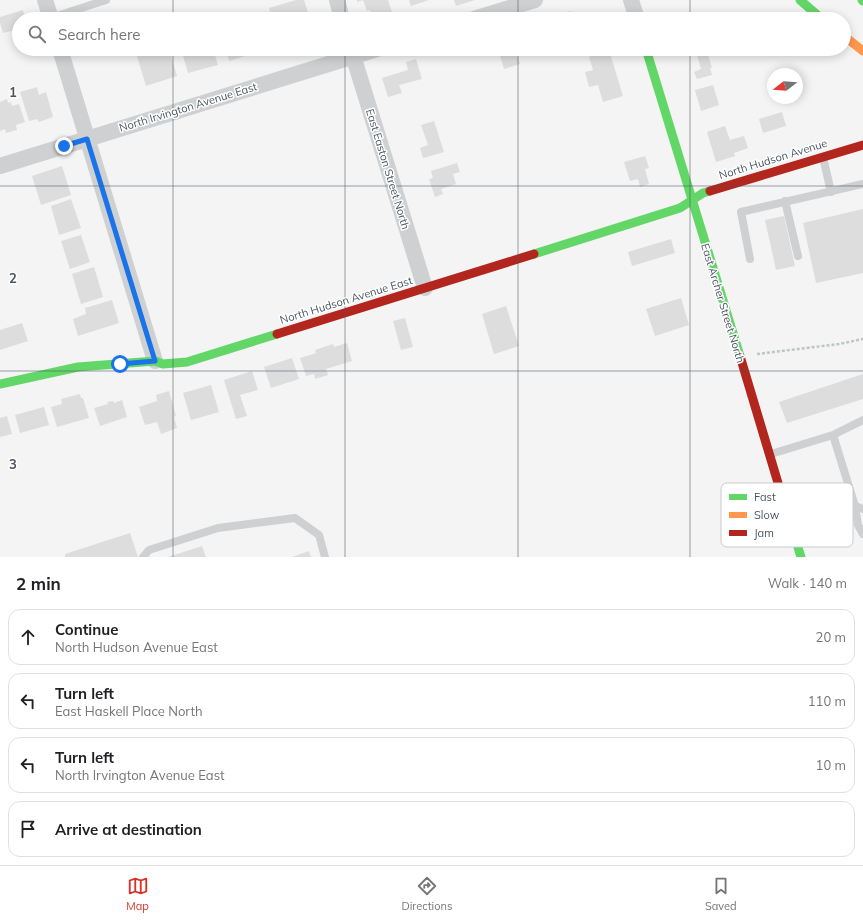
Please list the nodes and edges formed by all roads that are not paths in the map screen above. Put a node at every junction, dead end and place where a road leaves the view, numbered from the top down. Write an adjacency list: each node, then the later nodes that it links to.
1 (45, 0): 7 (street)
2 (106, 0): 8 (lane)
3 (337, 0): 9 (street)
4 (535, 0): 10 (street)
5 (631, 0): 11 (street)
6 (800, 0): 12 (main road)
7 (49, 12)
8 (69, 12)
9 (340, 12)
10 (496, 12)
11 (635, 12)
12 (814, 12)
13 (851, 42): 14 (main road)
14 (863, 51)
15 (62, 56): 19 (street)
16 (343, 56): 19 (street, North Irvington Avenue East)
17 (353, 56): 29 (street, East Easton Street North)
18 (648, 56): 25 (main road, East Archer Street North)
19 (87, 139): 22 (street, North Irvington Avenue East); 30 (street)
20 (863, 145): 21 (main road, North Hudson Avenue)
21 (822, 156): 24 (lane); 25 (main road, North Hudson Avenue)
22 (0, 166)
23 (863, 184): 24 (lane)
24 (831, 192): 26 (lane)
25 (692, 200): 29 (main road, North Hudson Avenue East); 34 (main road, East Archer Street North)
26 (785, 201): 27 (lane); 28 (lane)
27 (798, 256)
28 (750, 259)
29 (425, 288): 30 (main road, North Hudson Avenue East)
30 (155, 361): 31 (main road, North Hudson Avenue East)
31 (0, 384)
32 (863, 420): 33 (lane)
33 (833, 435): 34 (lane); 36 (lane)
34 (770, 454): 35 (main road, East Archer Street North)
35 (779, 483)
36 (850, 483)
37 (853, 490): 38 (lane)
38 (859, 507): 39 (lane)
39 (863, 534)
40 (798, 547): 43 (main road, East Archer Street North)
41 (143, 557): 42 (lane)
42 (325, 557)
43 (801, 557)

